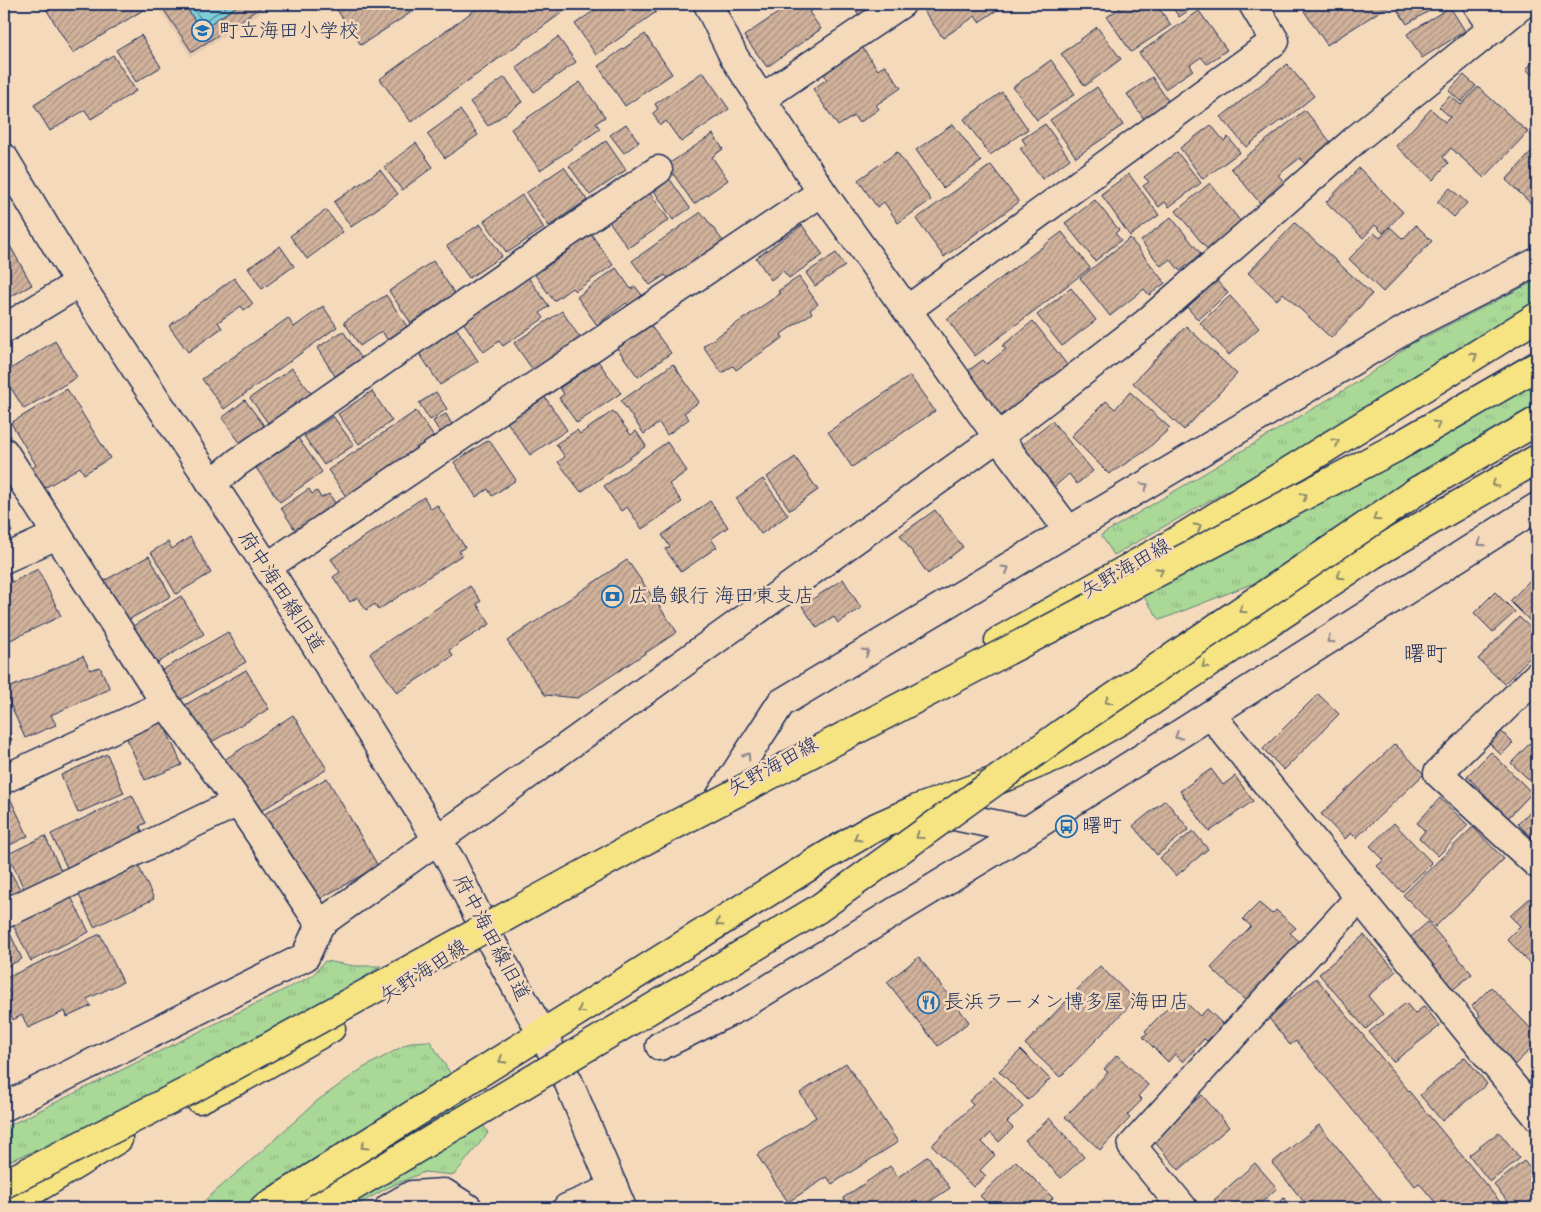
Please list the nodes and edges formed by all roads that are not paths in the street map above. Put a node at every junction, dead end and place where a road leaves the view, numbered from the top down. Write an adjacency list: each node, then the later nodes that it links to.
1 (708, 4): 7 (street)
2 (901, 4): 7 (street)
3 (1252, 4): 13 (street)
4 (1477, 4): 6 (street)
5 (1523, 4): 6 (street)
6 (1494, 29): 18 (street)
7 (761, 98): 10 (street)
8 (4, 158): 12 (street, 府中海田線旧道)
9 (658, 170): 21 (street)
10 (822, 192): 13 (street); 26 (street)
11 (1537, 262): 23 (street, one-way to 11)
12 (79, 283): 15 (street); 21 (street, 府中海田線旧道)
13 (907, 310): 18 (street)
14 (1537, 317): 31 (main road, 矢野海田線, one-way to 14)
15 (4, 329)
16 (1537, 366): 47 (main road, one-way to 16, bridge)
17 (1537, 421): 51 (main road, one-way to 51, bridge)
18 (998, 437): 23 (street); 35 (street)
19 (4, 452): 24 (street)
20 (1537, 460): 33 (main road, one-way to 33)
21 (211, 484): 26 (street, 府中海田線旧道)
22 (1537, 508): 29 (street, one-way to 29)
23 (1069, 531): 31 (street, one-way to 23)
24 (57, 535): 25 (street); 28 (street)
25 (4, 559)
26 (266, 567): 35 (street, 府中海田線旧道)
27 (1533, 689): 36 (street)
28 (166, 704): 30 (street); 32 (street)
29 (1211, 715): 34 (street, one-way to 34); 37 (street)
30 (4, 779)
31 (720, 797): 40 (main road, 矢野海田線)
32 (238, 802): 38 (street); 39 (street)
33 (917, 809): 34 (street); 41 (main road, one-way to 41)
34 (1027, 831): 42 (street)
35 (437, 839): 39 (street); 40 (street, 府中海田線旧道)
36 (1537, 864)
37 (1359, 898): 44 (street); 55 (street)
38 (4, 914)
39 (320, 924): 43 (street)
40 (486, 932): 41 (street, 府中海田線旧道); 45 (main road, 矢野海田線)
41 (544, 1034): 48 (street, 府中海田線旧道); 50 (main road, one-way to 50)
42 (660, 1046)
43 (4, 1107)
44 (1537, 1116)
45 (121, 1137): 46 (main road); 49 (main road, 矢野海田線)
46 (4, 1177)
47 (4, 1184)
48 (618, 1198): 54 (street)
49 (4, 1208)
50 (264, 1208)
51 (317, 1208)
52 (389, 1208): 53 (street)
53 (468, 1208)
54 (567, 1208)
55 (1184, 1208)

